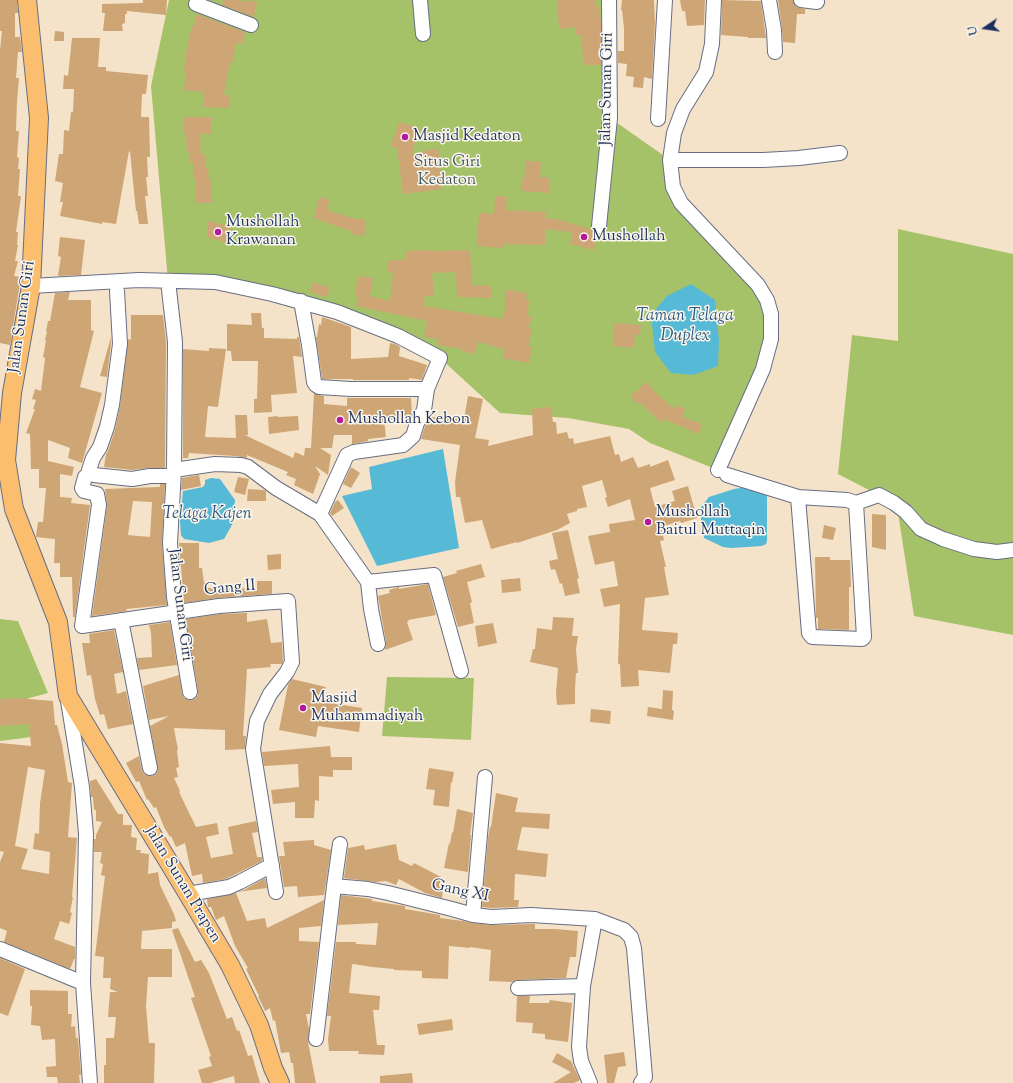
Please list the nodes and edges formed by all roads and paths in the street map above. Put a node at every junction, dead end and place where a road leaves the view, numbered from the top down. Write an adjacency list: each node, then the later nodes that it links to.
1 (27, 0): 18 (main road, Jalan Sunan Giri)
2 (420, 0): 11 (street)
3 (608, 0): 16 (street, Jalan Sunan Giri)
4 (664, 0): 13 (street)
5 (714, 0): 15 (street)
6 (769, 0): 12 (street)
7 (801, 0): 8 (street)
8 (817, 2)
9 (196, 4): 10 (street)
10 (251, 25)
11 (423, 34)
12 (775, 52)
13 (658, 119)
14 (840, 153): 15 (street)
15 (670, 160): 25 (street)
16 (599, 226)
17 (168, 281): 18 (street); 20 (street); 24 (street, Jalan Sunan Giri)
18 (31, 286): 22 (main road, Jalan Sunan Giri)
19 (117, 291): 23 (street)
20 (301, 301): 21 (street); 21 (street)
21 (427, 389): 27 (street)
22 (6, 391): 35 (main road, Jalan Sunan Giri)
23 (90, 473): 24 (street); 31 (street, Gang II)
24 (173, 473): 27 (street); 30 (street, Jalan Sunan Giri)
25 (798, 497): 26 (street); 26 (street)
26 (856, 502): 28 (street)
27 (320, 514): 29 (street)
28 (1013, 550)
29 (368, 582): 32 (street); 33 (street)
30 (177, 612): 31 (street, Gang II); 34 (street, Jalan Sunan Giri); 39 (street, Gang II)
31 (121, 620): 36 (street)
32 (378, 644)
33 (461, 671)
34 (190, 692)
35 (68, 696): 42 (main road, Jalan Sunan Prapen); 46 (street)
36 (150, 768)
37 (485, 777): 43 (street)
38 (340, 844): 40 (street)
39 (272, 865): 41 (street); 42 (street)
40 (334, 886): 43 (street, Gang XI); 49 (street)
41 (276, 892)
42 (188, 894): 51 (main road, Jalan Sunan Prapen)
43 (473, 915): 44 (street, Gang XI)
44 (595, 919): 47 (street); 53 (street, Gang XI)
45 (0, 949): 46 (street)
46 (83, 983): 50 (street)
47 (583, 986): 48 (street); 52 (street)
48 (518, 988)
49 (316, 1039)
50 (90, 1083)
51 (280, 1083)
52 (590, 1083)
53 (641, 1083)

